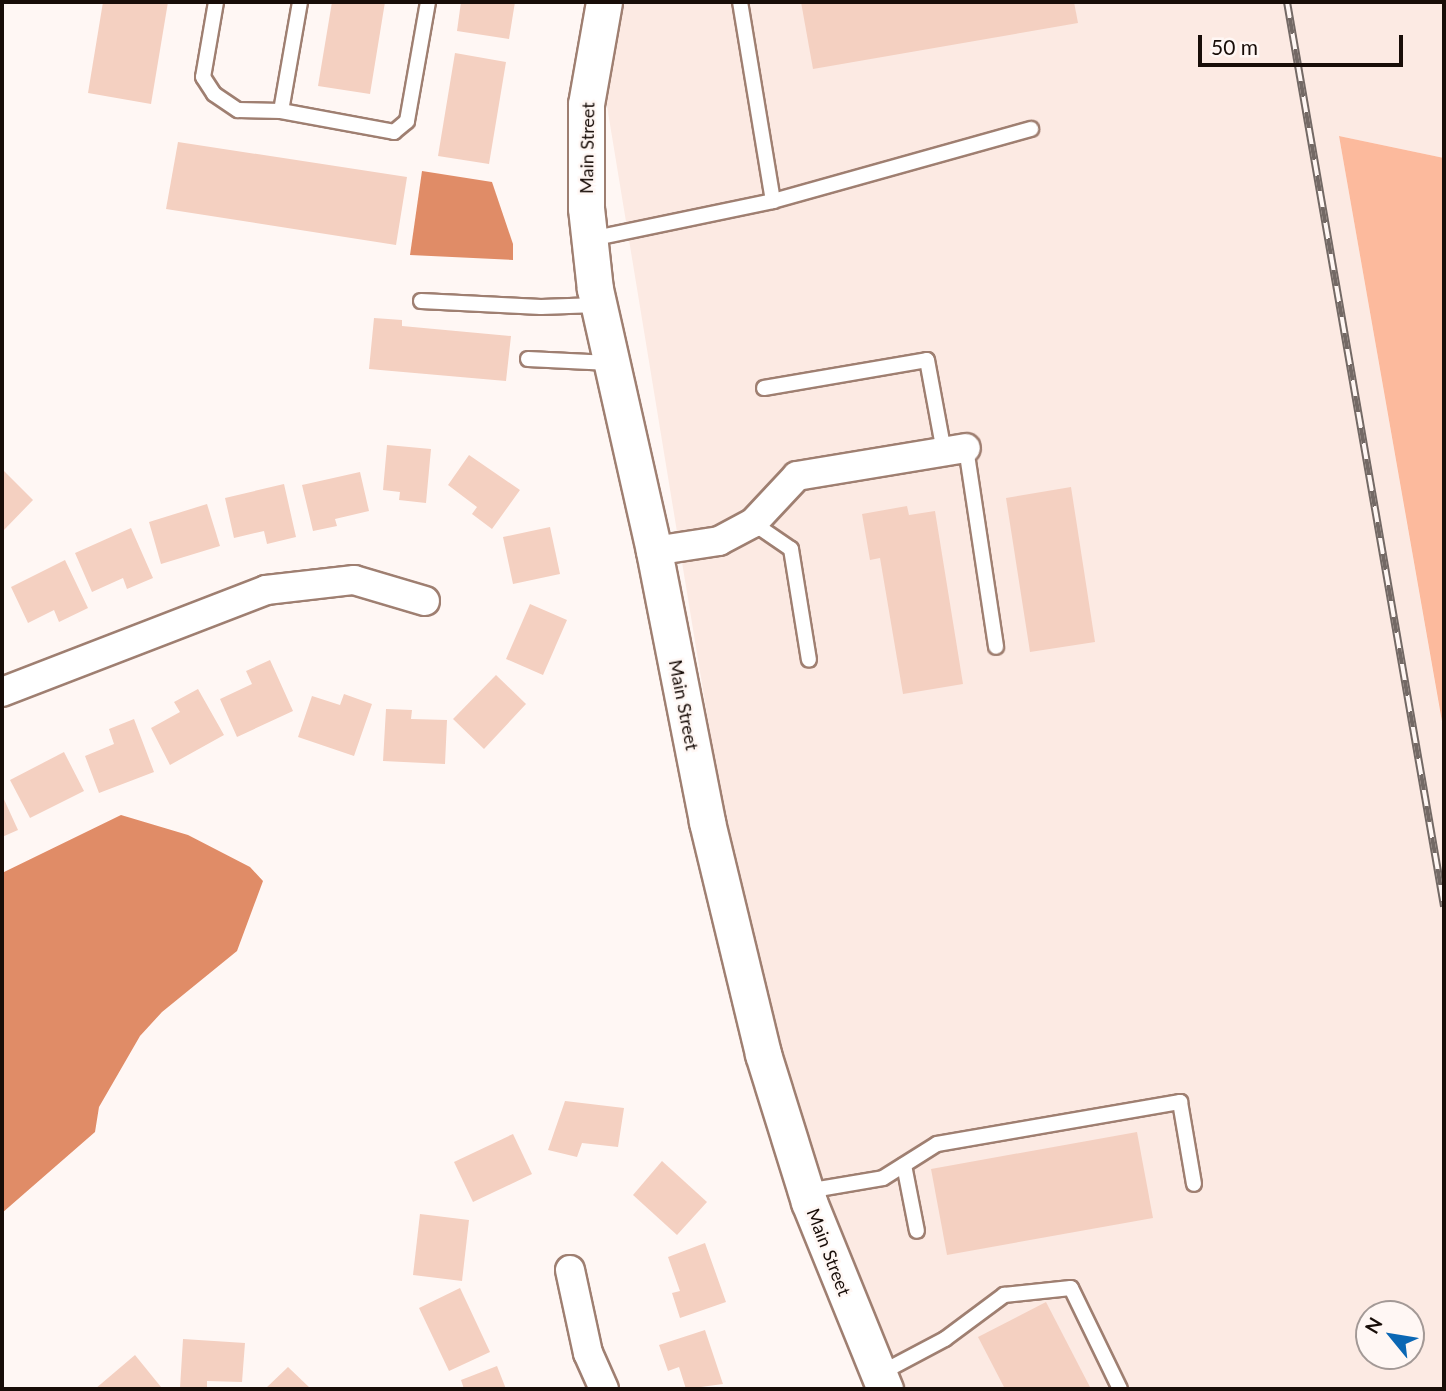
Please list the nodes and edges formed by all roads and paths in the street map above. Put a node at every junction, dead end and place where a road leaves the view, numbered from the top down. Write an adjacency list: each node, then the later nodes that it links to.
1 (216, 2): 6 (lane)
2 (300, 2): 6 (lane)
3 (428, 2): 6 (lane)
4 (604, 2): 9 (street, Main Street)
5 (740, 2): 8 (lane)
6 (281, 111)
7 (1031, 128): 8 (lane)
8 (773, 201): 9 (lane)
9 (589, 239): 11 (street, Main Street)
10 (421, 301): 11 (lane)
11 (599, 304): 13 (street, Main Street)
12 (527, 359): 13 (lane)
13 (612, 363): 17 (street, Main Street)
14 (764, 387): 15 (lane)
15 (955, 450): 16 (street); 19 (lane)
16 (753, 523): 17 (street); 20 (lane)
17 (654, 551): 24 (street, Main Street)
18 (425, 601): 21 (street)
19 (996, 647)
20 (809, 660)
21 (5, 683)
22 (905, 1165): 23 (lane); 24 (lane); 25 (lane)
23 (1194, 1184)
24 (806, 1192): 27 (street, Main Street)
25 (917, 1231)
26 (570, 1269): 28 (street)
27 (881, 1382): 29 (lane)
28 (604, 1389)
29 (1120, 1389)

